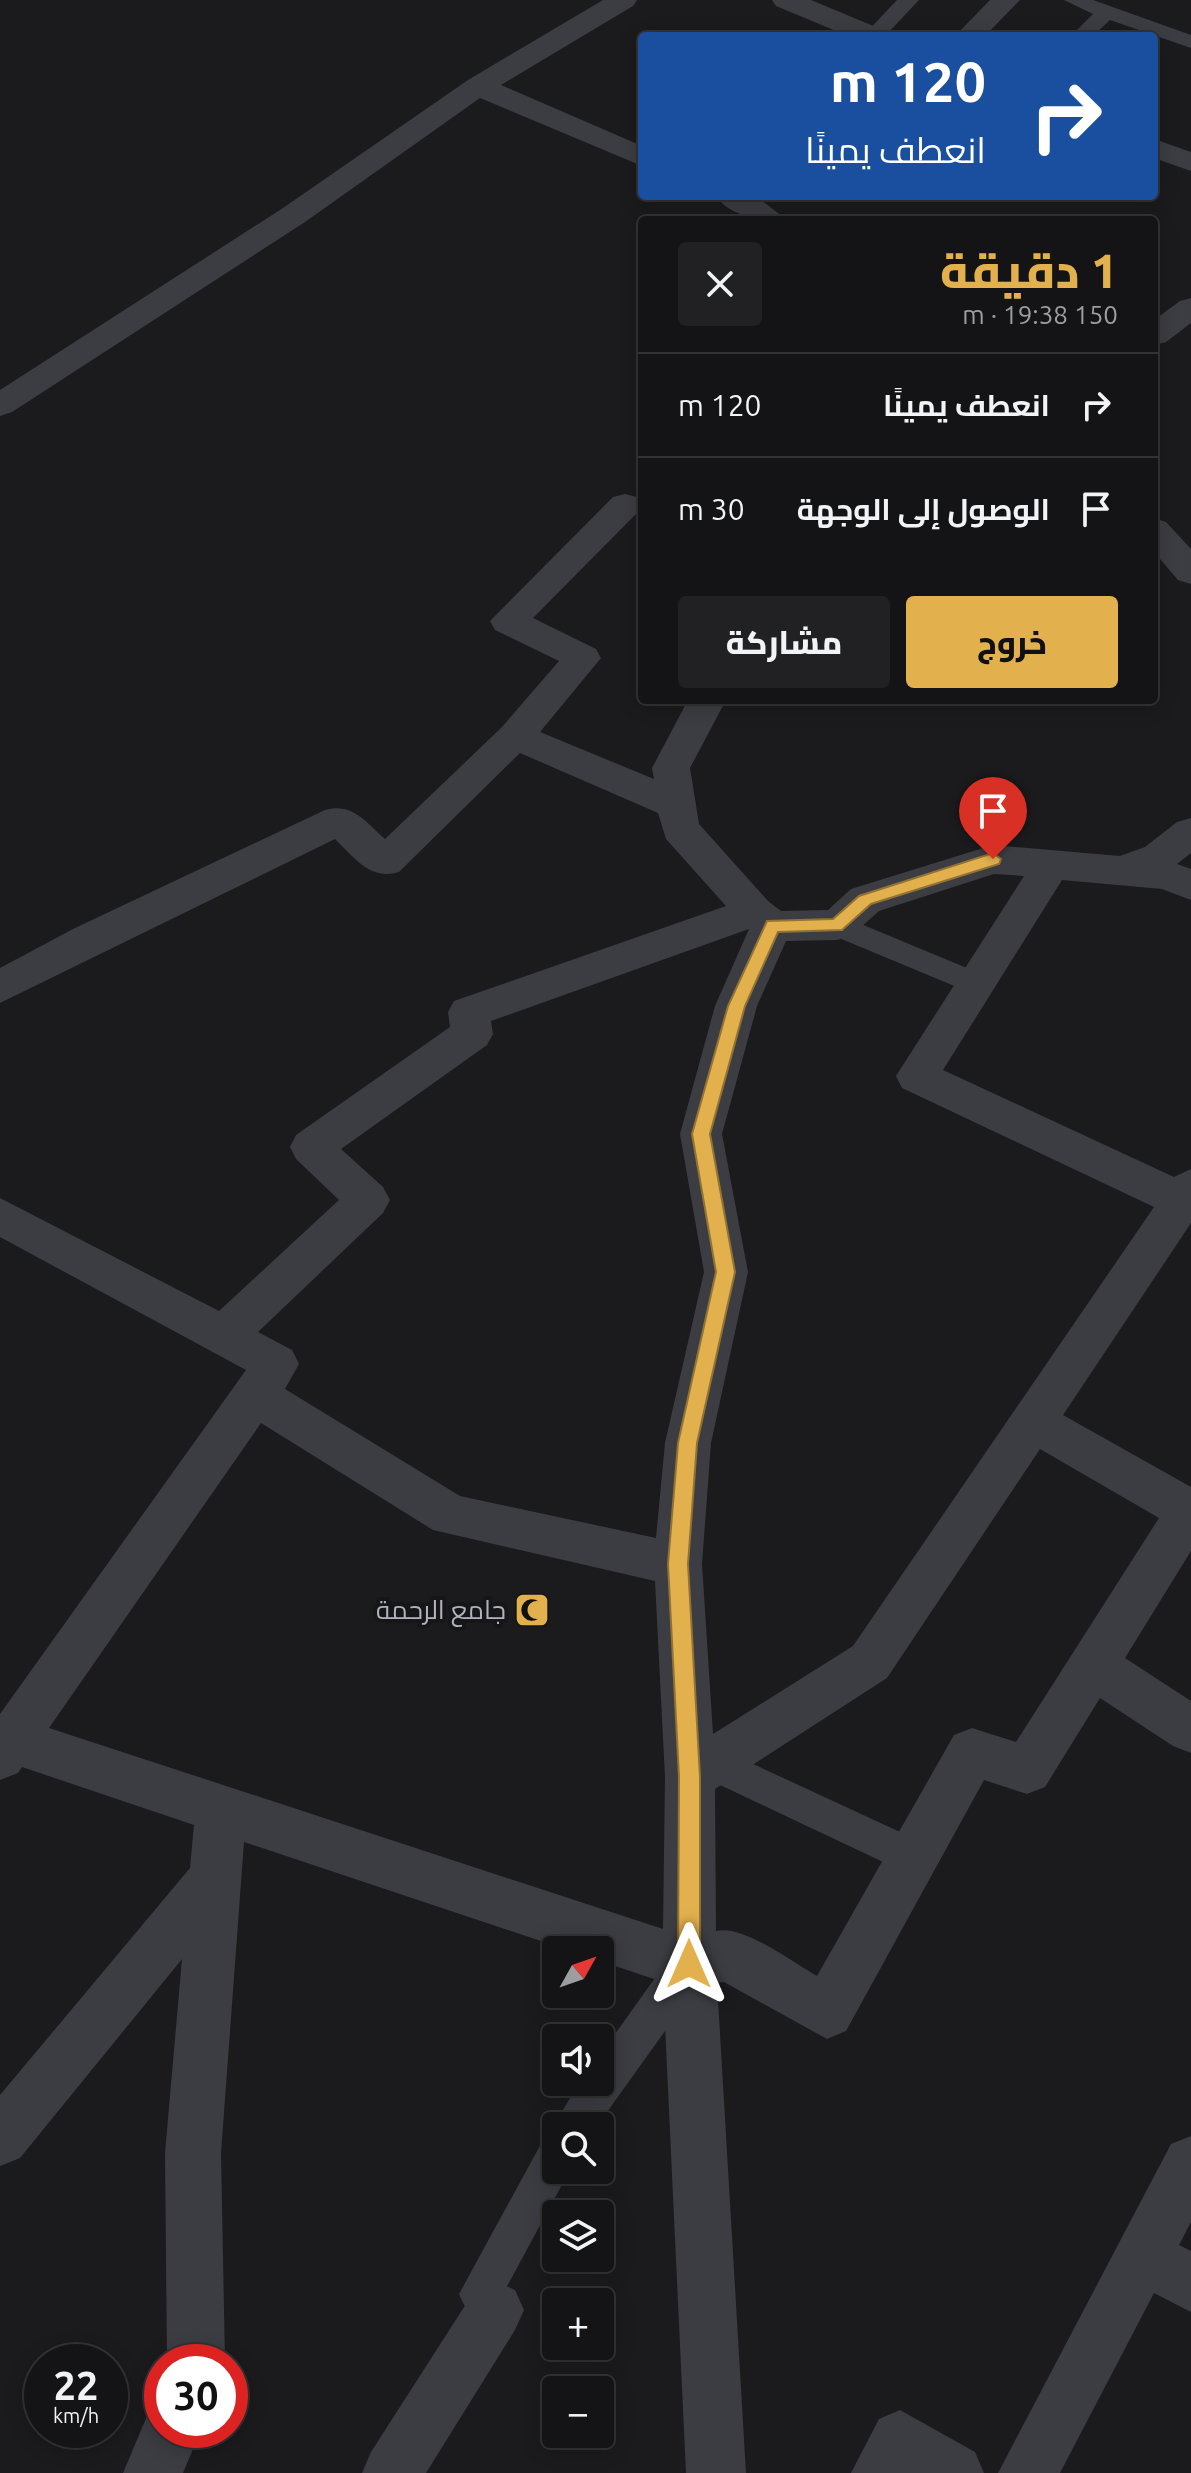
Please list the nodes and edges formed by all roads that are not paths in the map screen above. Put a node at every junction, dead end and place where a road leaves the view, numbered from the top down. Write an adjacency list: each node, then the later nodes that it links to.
1 (623, 0): 14 (street)
2 (788, 0): 9 (street)
3 (909, 0): 10 (lane)
4 (1006, 0): 11 (street)
5 (1074, 0): 7 (lane)
6 (1154, 0): 8 (lane)
7 (1107, 12): 8 (lane); 12 (lane)
8 (1134, 21): 13 (lane)
9 (864, 32)
10 (877, 32)
11 (973, 32)
12 (1085, 32)
13 (1191, 42)
14 (478, 86): 16 (street); 20 (street)
15 (1158, 150): 17 (street)
16 (638, 155)
17 (1191, 162)
18 (1191, 308): 19 (street)
19 (1158, 332)
20 (0, 405)
21 (625, 505): 25 (street)
22 (1158, 535): 23 (street)
23 (1191, 572)
24 (705, 704): 26 (street)
25 (515, 736): 26 (street); 34 (street)
26 (677, 805): 31 (street)
27 (1191, 832): 29 (street)
28 (1052, 864): 29 (street); 32 (street); 33 (street)
29 (1121, 871): 30 (street)
30 (1191, 885)
31 (763, 919): 32 (street); 37 (street); 41 (street)
32 (837, 925): 33 (lane)
33 (976, 984): 35 (street)
34 (0, 987)
35 (1187, 1193): 39 (street)
36 (0, 1216): 37 (street)
37 (223, 1336): 38 (street)
38 (254, 1394): 41 (street); 44 (street)
39 (1032, 1421): 40 (street); 45 (street)
40 (1191, 1511): 42 (street)
41 (678, 1564): 45 (street)
42 (1092, 1665): 43 (street); 47 (street)
43 (1191, 1729)
44 (6, 1748): 46 (street)
45 (701, 1770): 47 (lane); 49 (street)
46 (221, 1810): 48 (street); 49 (street)
47 (913, 1857): 49 (street)
48 (217, 1876): 51 (street); 57 (street)
49 (689, 1964): 50 (lane); 61 (street)
50 (583, 2112)
51 (0, 2138)
52 (1191, 2164): 54 (street)
53 (542, 2181): 56 (lane)
54 (1143, 2256): 55 (street); 64 (street)
55 (1191, 2283)
56 (495, 2310): 60 (street)
57 (196, 2344)
58 (163, 2448): 59 (street)
59 (153, 2473)
60 (392, 2473)
61 (716, 2473)
62 (881, 2473): 63 (street)
63 (954, 2473)
64 (1028, 2473)

